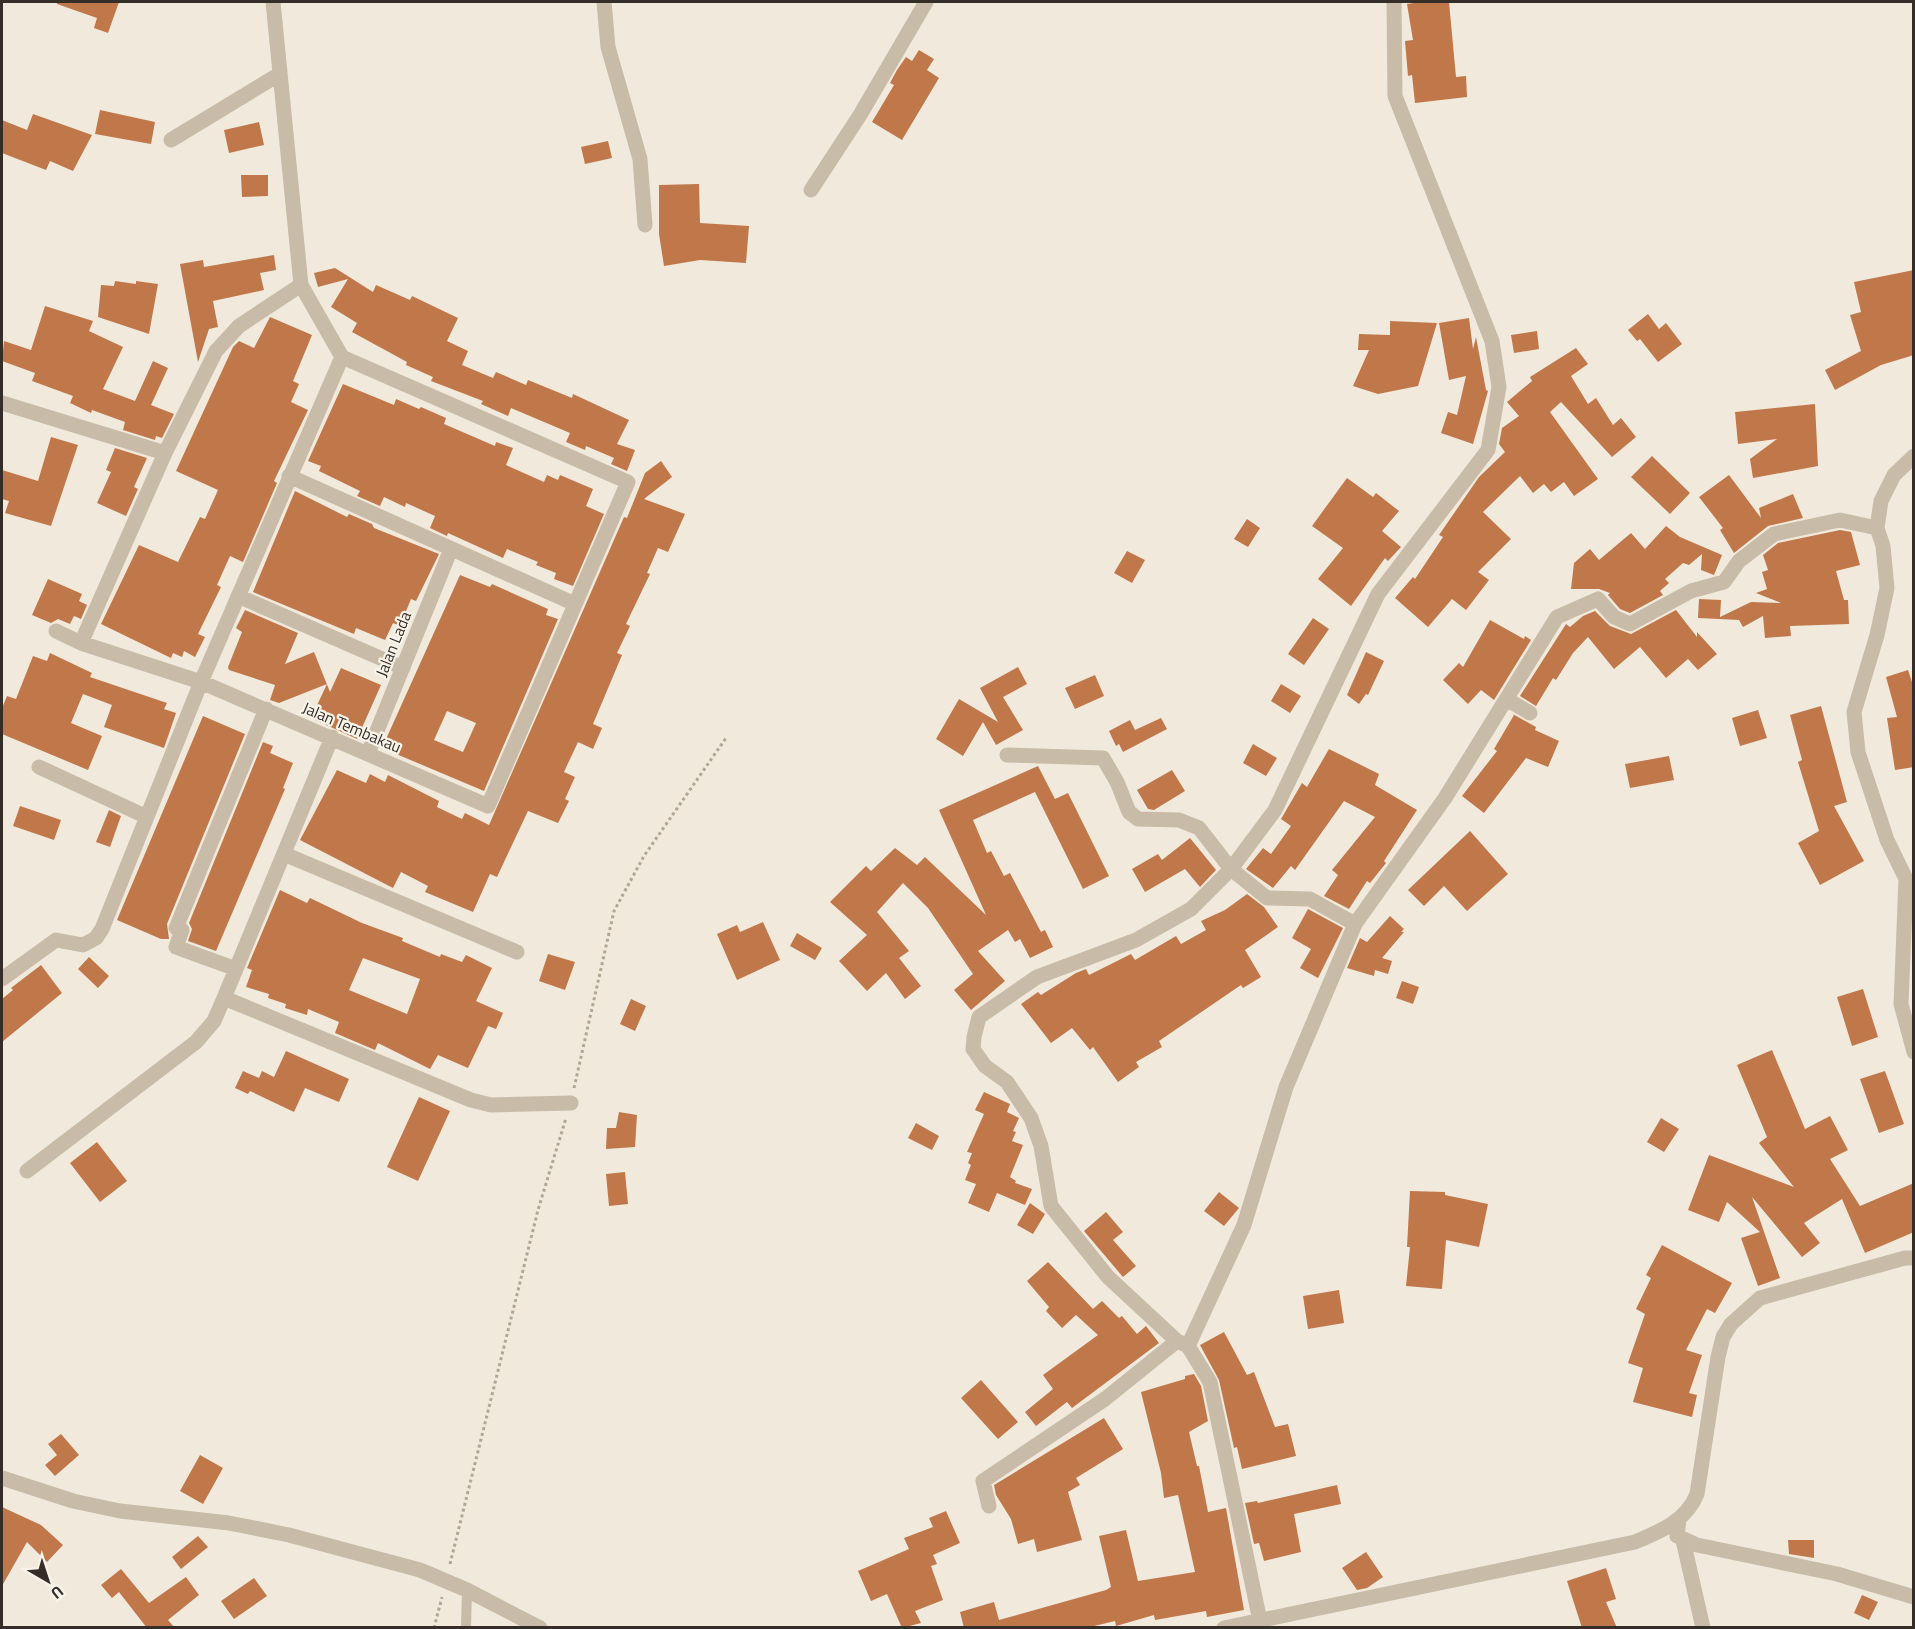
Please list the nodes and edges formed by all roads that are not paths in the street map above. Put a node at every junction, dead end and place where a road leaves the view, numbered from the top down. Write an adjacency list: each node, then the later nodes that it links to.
1 (273, 2): 5 (street)
2 (604, 2): 8 (street)
3 (926, 2): 7 (street)
4 (1394, 2): 32 (street)
5 (278, 75): 6 (street); 9 (street)
6 (171, 140)
7 (811, 190)
8 (645, 225)
9 (301, 285): 10 (street); 12 (street)
10 (342, 357): 14 (street); 18 (street)
11 (2, 403): 12 (street)
12 (165, 453): 20 (street)
13 (1914, 456): 15 (street)
14 (289, 476): 16 (street); 17 (street)
15 (1877, 528): 23 (street); 38 (street)
16 (451, 549): 18 (street); 21 (street, Jalan Lada)
17 (238, 596): 21 (street); 22 (street)
18 (575, 604): 27 (street, Jalan Tembakau)
19 (56, 631): 20 (street, Jalan Tembakau)
20 (81, 643): 22 (street, Jalan Tembakau)
21 (403, 668): 27 (street, Jalan Lada)
22 (201, 682): 24 (street, Jalan Tembakau); 30 (street)
23 (1508, 700): 25 (street); 33 (street)
24 (266, 709): 26 (street, Jalan Tembakau); 35 (street)
25 (1530, 713)
26 (332, 737): 27 (street, Jalan Tembakau); 31 (street)
27 (368, 753)
28 (1008, 755): 32 (street)
29 (39, 767): 30 (street)
30 (147, 817): 36 (street)
31 (284, 854): 34 (street); 35 (street)
32 (1231, 869): 33 (street); 42 (street)
33 (1355, 924): 42 (street)
34 (518, 952)
35 (236, 969): 37 (street)
36 (2, 979)
37 (224, 998): 39 (street); 40 (street)
38 (1914, 1052)
39 (571, 1103)
40 (27, 1171)
41 (1914, 1258): 45 (street)
42 (1183, 1343): 44 (street); 49 (street)
43 (2, 1478): 47 (street)
44 (989, 1506)
45 (1679, 1520): 46 (street); 49 (street)
46 (1683, 1540): 48 (street); 53 (street)
47 (467, 1590): 50 (lane); 51 (street)
48 (1914, 1597)
49 (1260, 1621): 52 (street)
50 (466, 1628)
51 (540, 1628)
52 (1224, 1628)
53 (1703, 1628)

